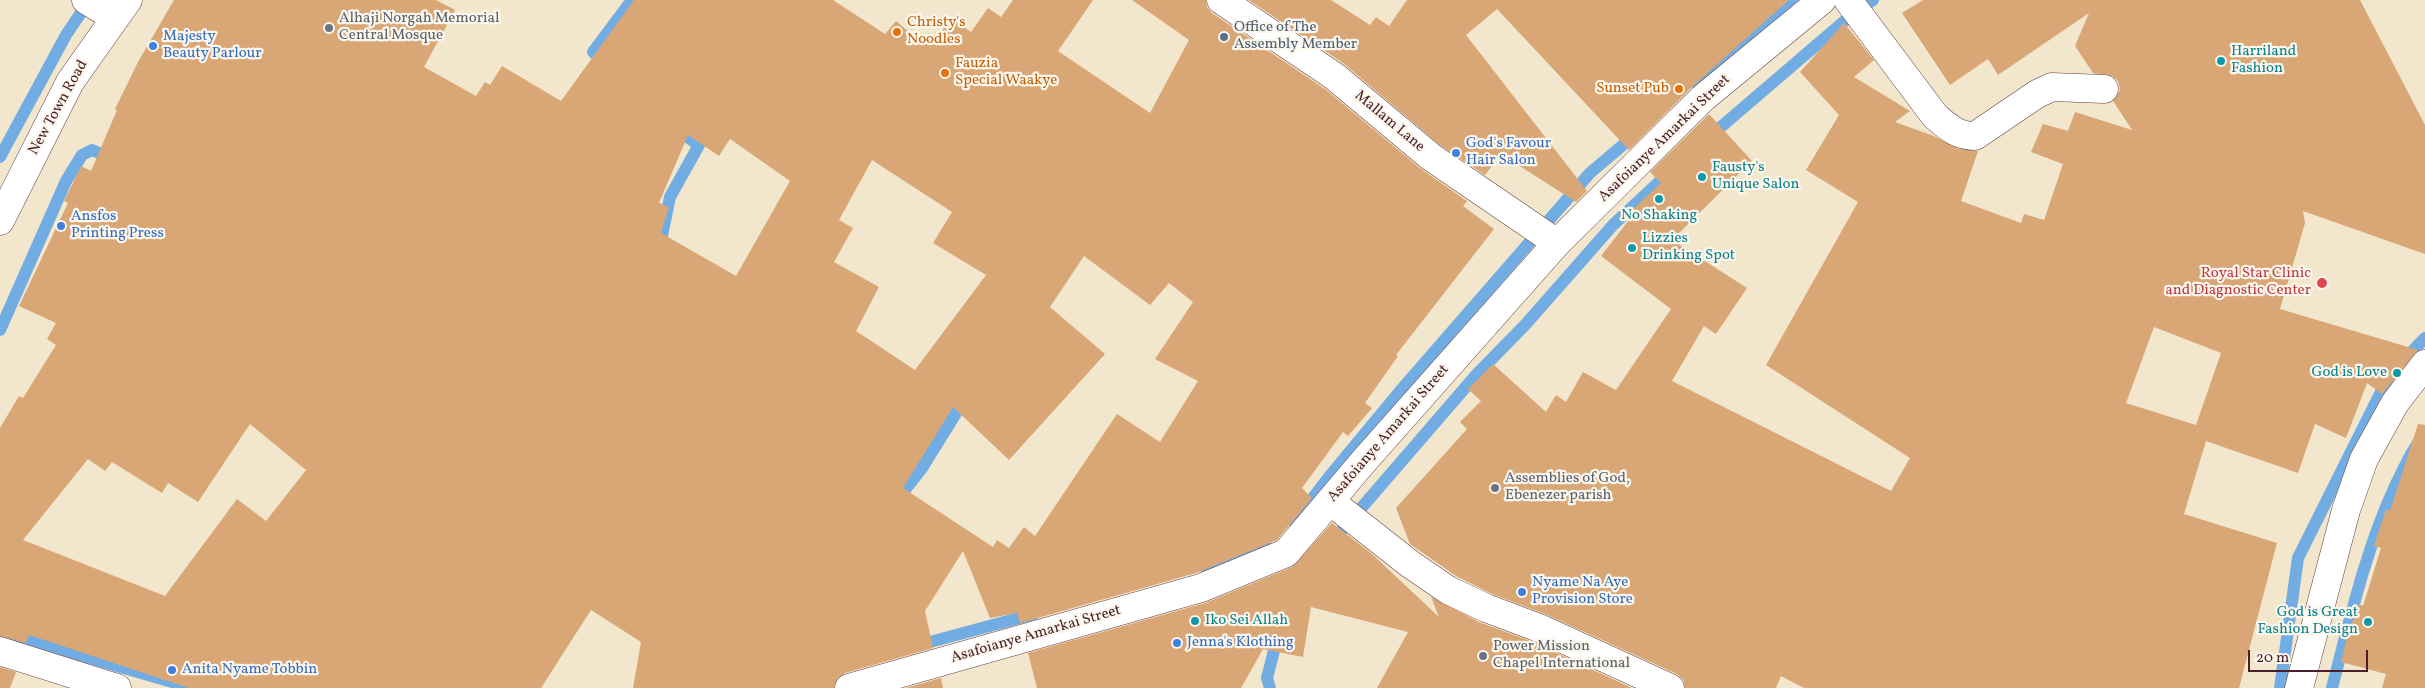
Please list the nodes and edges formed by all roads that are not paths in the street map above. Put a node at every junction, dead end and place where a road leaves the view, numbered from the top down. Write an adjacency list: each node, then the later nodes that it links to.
1 (86, 0): 5 (street)
2 (1220, 0): 8 (street, Mallam Lane)
3 (1822, 0): 8 (street, Asafoianye Amarkai Street)
4 (1848, 0): 6 (street)
5 (121, 9): 7 (street, New Town Road)
6 (2104, 89)
7 (0, 222)
8 (1557, 243): 10 (street, Asafoianye Amarkai Street)
9 (2425, 364): 15 (street)
10 (1330, 502): 13 (street, Asafoianye Amarkai Street); 14 (street)
11 (0, 651): 12 (street)
12 (117, 688)
13 (849, 688)
14 (1670, 688)
15 (2299, 688)

